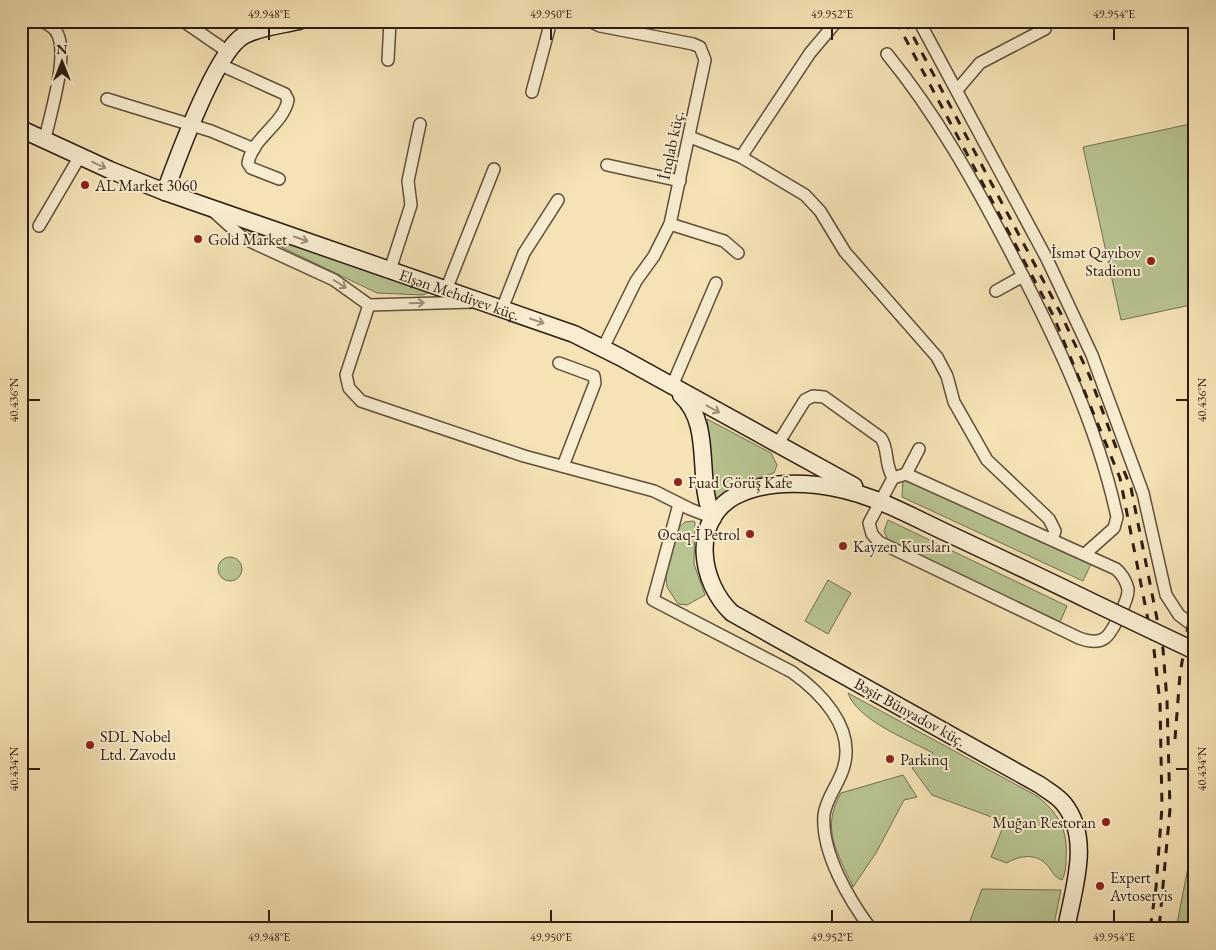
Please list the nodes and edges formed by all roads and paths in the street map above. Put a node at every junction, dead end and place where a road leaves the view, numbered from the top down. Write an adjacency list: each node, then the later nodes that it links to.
1 (40, 21): 20 (street)
2 (183, 21): 11 (street)
3 (299, 21): 11 (main road)
4 (390, 21): 12 (street)
5 (552, 21): 14 (street)
6 (589, 21): 19 (street, İnqlab küç.)
7 (837, 21): 23 (street)
8 (919, 21): 13 (street)
9 (1047, 21): 13 (street)
10 (887, 54): 35 (street)
11 (224, 59): 17 (main road); 21 (street)
12 (388, 60)
13 (957, 90): 55 (street)
14 (532, 92)
15 (107, 99): 17 (street)
16 (420, 124): 34 (street)
17 (191, 125): 21 (street); 28 (main road)
18 (22, 131): 20 (main road, Elşən Mehdiyev küç.)
19 (690, 138): 23 (street); 27 (street, İnqlab küç.)
20 (44, 140): 22 (main road, Elşən Mehdiyev küç.)
21 (254, 148): 26 (street)
22 (80, 156): 28 (main road, Elşən Mehdiyev küç., one-way to 28); 32 (street)
23 (740, 157): 53 (street)
24 (607, 165): 27 (street)
25 (494, 169): 37 (street)
26 (279, 179)
27 (680, 181): 31 (street, İnqlab küç.)
28 (165, 192): 30 (main road, Elşən Mehdiyev küç.)
29 (558, 200): 41 (street)
30 (209, 207): 34 (main road, Elşən Mehdiyev küç., one-way to 34); 40 (street, one-way to 40)
31 (670, 224): 33 (street); 42 (street, İnqlab küç.)
32 (39, 226)
33 (738, 253)
34 (390, 270): 37 (main road, Elşən Mehdiyev küç.)
35 (1023, 276): 38 (street); 54 (street)
36 (716, 283): 44 (street)
37 (446, 290): 39 (main road, Elşən Mehdiyev küç.)
38 (996, 292)
39 (480, 302): 40 (street, one-way to 39); 41 (main road, Elşən Mehdiyev küç.)
40 (368, 305): 47 (street)
41 (502, 309): 42 (main road, Elşən Mehdiyev küç., one-way to 42)
42 (603, 348): 44 (main road, Elşən Mehdiyev küç.)
43 (559, 363): 47 (street)
44 (672, 386): 45 (main road, Elşən Mehdiyev küç., one-way to 45); 52 (main road)
45 (777, 445): 49 (street); 50 (main road, Elşən Mehdiyev küç.)
46 (919, 449): 48 (street)
47 (563, 466): 51 (street)
48 (906, 474): 49 (street); 53 (street)
49 (893, 478): 50 (street)
50 (880, 500): 52 (main road); 54 (street); 56 (main road, bridge)
51 (679, 504): 52 (street); 57 (street)
52 (714, 518): 58 (main road, Bəşir Bünyadov küç.)
53 (1052, 539): 54 (street)
54 (1086, 553)
55 (1195, 627)
56 (1195, 651)
57 (871, 929)
58 (1066, 929)

